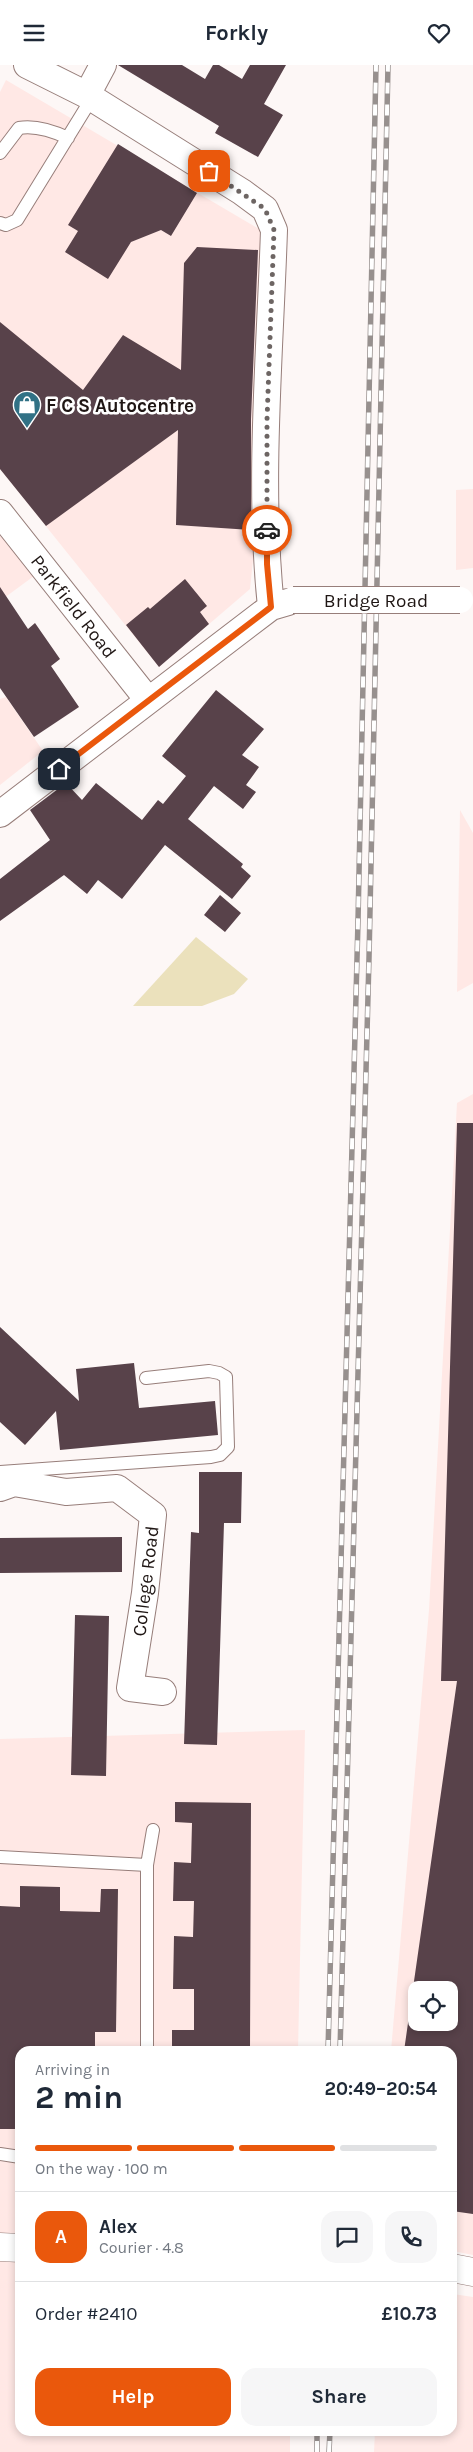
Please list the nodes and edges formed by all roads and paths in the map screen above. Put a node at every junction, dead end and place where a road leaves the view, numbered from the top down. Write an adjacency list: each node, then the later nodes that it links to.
1 (27, 65): 3 (street)
2 (103, 65): 3 (street)
3 (90, 97): 4 (lane); 9 (street)
4 (68, 138): 5 (lane); 6 (lane)
5 (0, 153)
6 (0, 223)
7 (0, 513): 10 (street, Parkfield Road)
8 (466, 600): 9 (street, Bridge Road, bridge)
9 (282, 604): 10 (street)
10 (148, 700): 11 (street)
11 (0, 815)
12 (146, 1378): 13 (lane)
13 (0, 1472)
14 (0, 1488): 15 (street, College Road)
15 (163, 1692)
16 (154, 1831): 18 (lane)
17 (0, 1857): 18 (lane)
18 (147, 1865): 19 (lane)
19 (147, 2046)
20 (0, 2154): 21 (lane)
21 (15, 2156)
22 (0, 2247): 23 (main road)
23 (15, 2248)
24 (457, 2269): 25 (main road)
25 (473, 2272)

